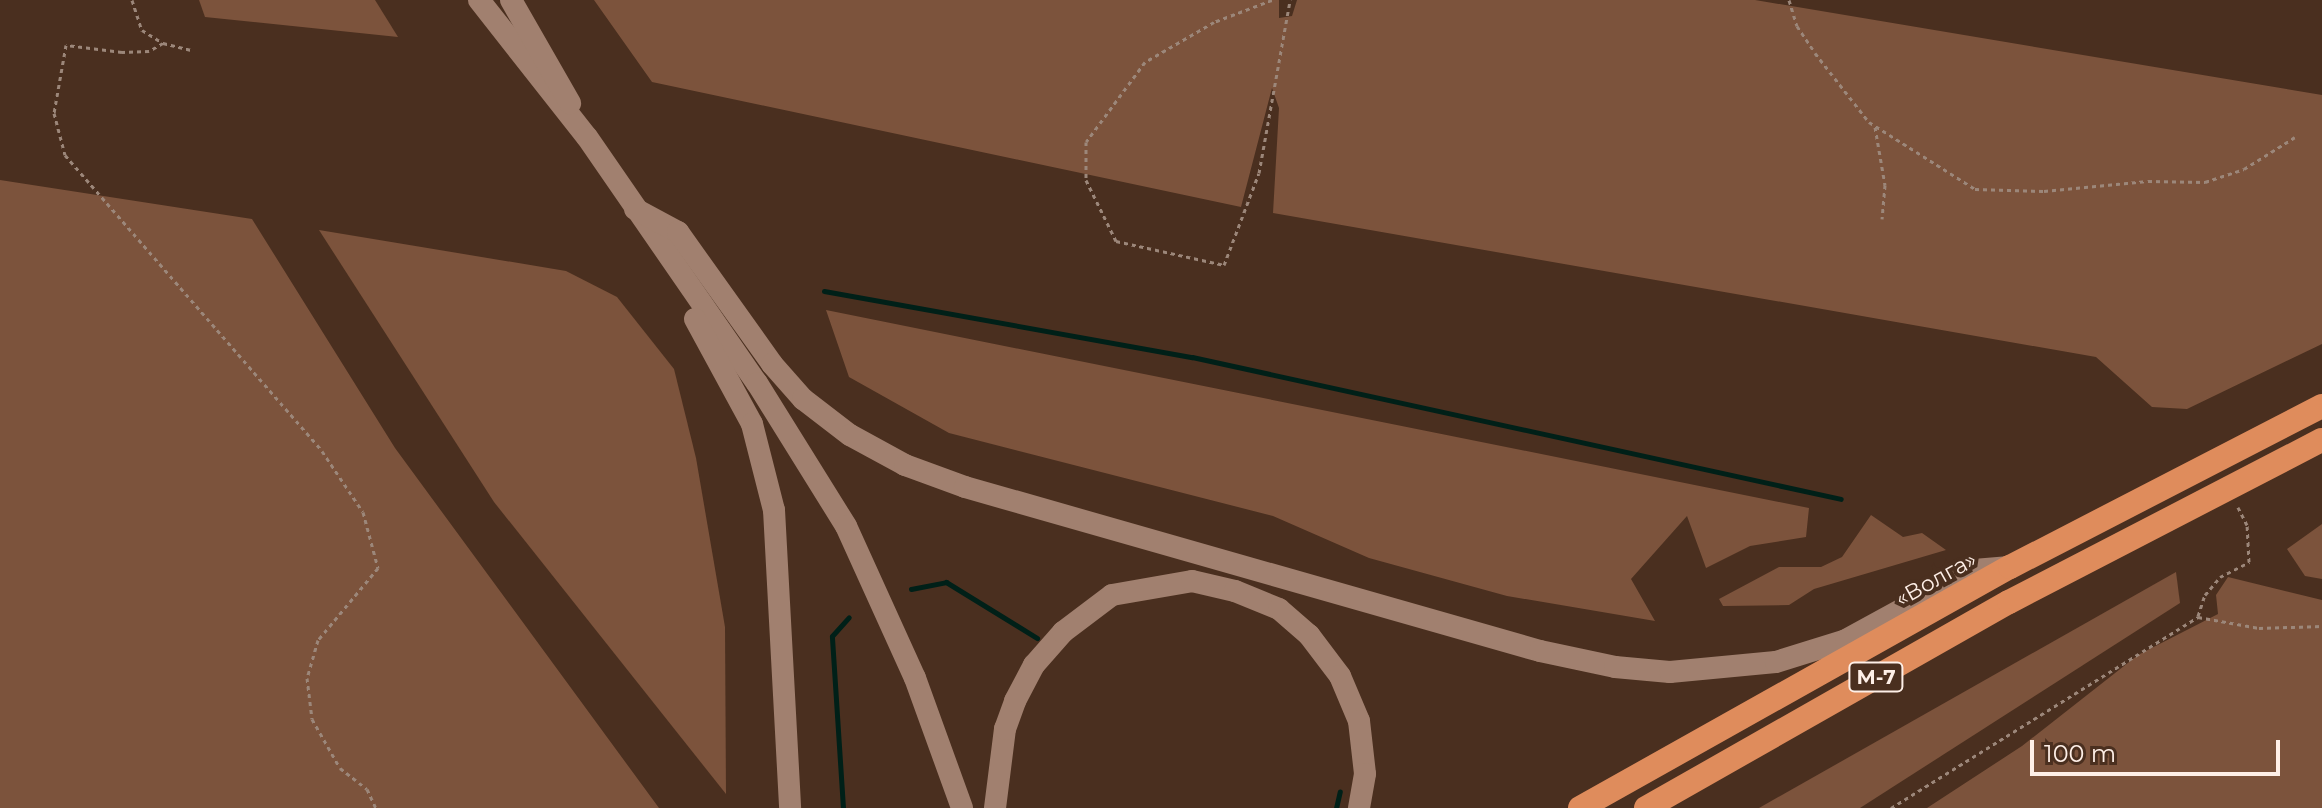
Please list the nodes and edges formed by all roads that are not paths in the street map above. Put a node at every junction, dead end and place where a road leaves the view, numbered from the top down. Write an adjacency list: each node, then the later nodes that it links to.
1 (479, 0): 3 (main road)
2 (511, 0): 3 (main road)
3 (587, 137): 4 (main road)
4 (635, 209): 7 (main road); 8 (main road); 9 (main road)
5 (2322, 406): 7 (highway, «Волга» / М-7)
6 (2322, 440): 13 (highway, М-7)
7 (2010, 567): 12 (highway, «Волга» / М-7)
8 (790, 808)
9 (962, 808)
10 (995, 808): 11 (main road)
11 (1359, 808)
12 (1580, 808)
13 (1646, 808)

